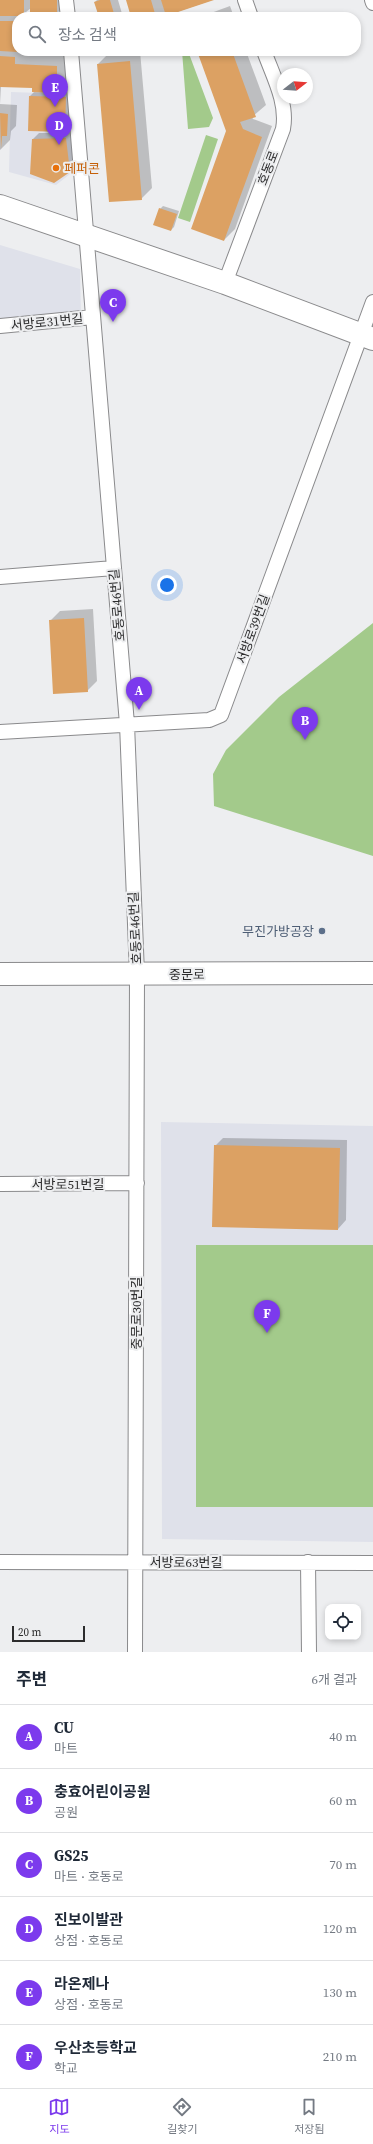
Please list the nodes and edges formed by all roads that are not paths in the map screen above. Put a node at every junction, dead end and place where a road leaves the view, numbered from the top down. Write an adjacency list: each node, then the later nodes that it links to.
1 (66, 0): 5 (lane)
2 (245, 0): 6 (lane)
3 (372, 0): 4 (lane)
4 (373, 3)
5 (67, 12)
6 (249, 12)
7 (70, 56): 10 (lane, 호동로46번길)
8 (266, 56): 11 (lane, 호동로)
9 (0, 206): 10 (street)
10 (86, 236): 11 (street); 13 (lane, 호동로46번길)
11 (225, 283): 15 (street)
12 (373, 302): 15 (lane, 서방로39번길)
13 (93, 317): 14 (lane, 서방로31번길); 16 (lane, 호동로46번길)
14 (0, 326)
15 (367, 337): 18 (lane, 서방로39번길)
16 (114, 568): 17 (lane); 18 (lane, 호동로46번길)
17 (0, 577)
18 (127, 724): 19 (lane, 서방로39번길); 22 (lane, 호동로46번길)
19 (0, 732)
20 (373, 973): 22 (street, 중문로)
21 (0, 974): 22 (street, 중문로)
22 (138, 974): 23 (lane, 중문로30번길)
23 (137, 1183): 24 (lane, 서방로51번길); 26 (lane, 중문로30번길)
24 (0, 1184)
25 (0, 1562): 26 (lane, 서방로63번길)
26 (136, 1562): 27 (lane, 서방로63번길); 29 (lane, 중문로30번길)
27 (308, 1562): 28 (lane, 서방로63번길); 30 (lane)
28 (373, 1562)
29 (135, 1652)
30 (309, 1652)

